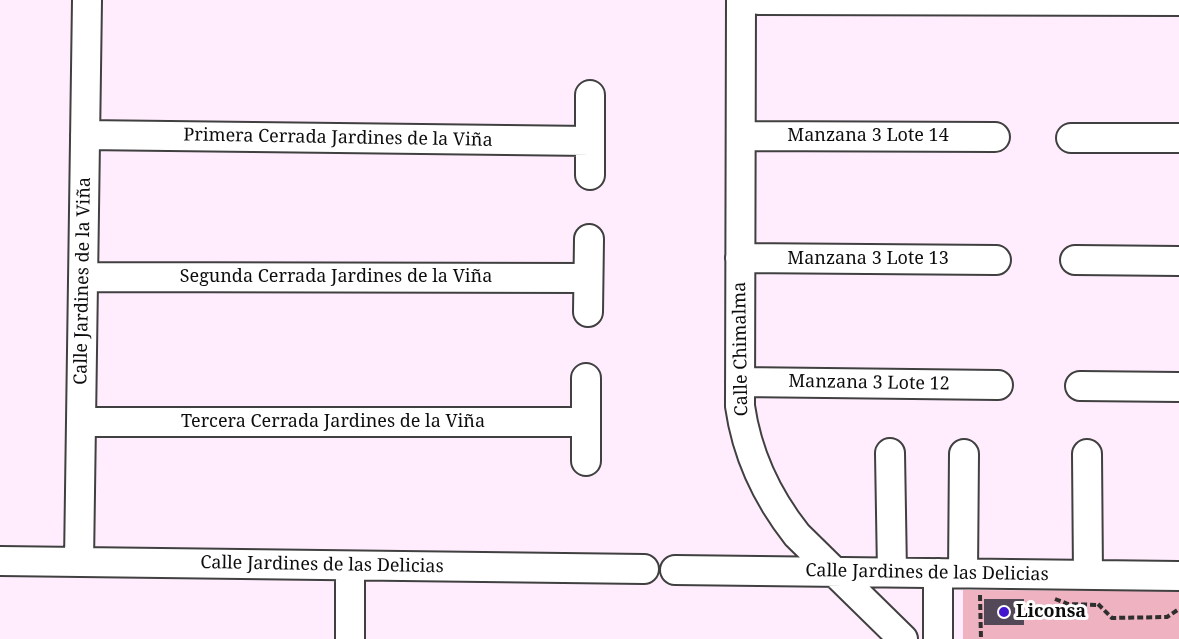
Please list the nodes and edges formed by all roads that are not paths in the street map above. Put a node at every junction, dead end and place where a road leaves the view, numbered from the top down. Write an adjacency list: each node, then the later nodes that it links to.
1 (87, 0): 8 (street, Calle Jardines de la Viña)
2 (741, 0): 9 (street, Calle Chimalma)
3 (759, 0): 4 (street)
4 (880, 0): 5 (street)
5 (1006, 0): 6 (street)
6 (1179, 1)
7 (590, 95): 13 (street)
8 (85, 135): 13 (street, Primera Cerrada Jardines de la Viña); 20 (street, Calle Jardines de la Viña)
9 (741, 136): 10 (street, Manzana 3 Lote 14); 16 (street, Calle Chimalma)
10 (995, 137)
11 (1071, 138): 12 (street)
12 (1179, 138)
13 (590, 141): 14 (street)
14 (590, 175)
15 (589, 239): 21 (street)
16 (740, 258): 17 (street, Manzana 3 Lote 13); 24 (street, Calle Chimalma)
17 (996, 260)
18 (1076, 261): 19 (street)
19 (1179, 261)
20 (83, 277): 21 (street, Segunda Cerrada Jardines de la Viña); 28 (street, Calle Jardines de la Viña)
21 (588, 278): 22 (street)
22 (588, 312)
23 (586, 378): 29 (street)
24 (740, 382): 25 (street, Manzana 3 Lote 12); 39 (street, Calle Chimalma)
25 (998, 385)
26 (1080, 386): 27 (street)
27 (1179, 387)
28 (81, 422): 29 (street, Tercera Cerrada Jardines de la Viña); 35 (street, Calle Jardines de la Viña)
29 (586, 422): 33 (street)
30 (890, 453): 40 (street)
31 (964, 454): 41 (street)
32 (1087, 454): 42 (street)
33 (586, 461)
34 (0, 561): 35 (street, Calle Jardines de las Delicias)
35 (79, 562): 36 (street, Calle Jardines de las Delicias)
36 (350, 566): 37 (street, Calle Jardines de las Delicias); 44 (street)
37 (644, 569)
38 (675, 570): 39 (street, Calle Jardines de las Delicias)
39 (835, 572): 40 (street, Calle Jardines de las Delicias); 45 (street, Calle Chimalma)
40 (892, 572): 41 (street, Calle Jardines de las Delicias)
41 (959, 573): 42 (street, Calle Jardines de las Delicias); 46 (street)
42 (1088, 575): 43 (street, Calle Jardines de las Delicias)
43 (1179, 576)
44 (350, 639)
45 (903, 639)
46 (938, 639)

